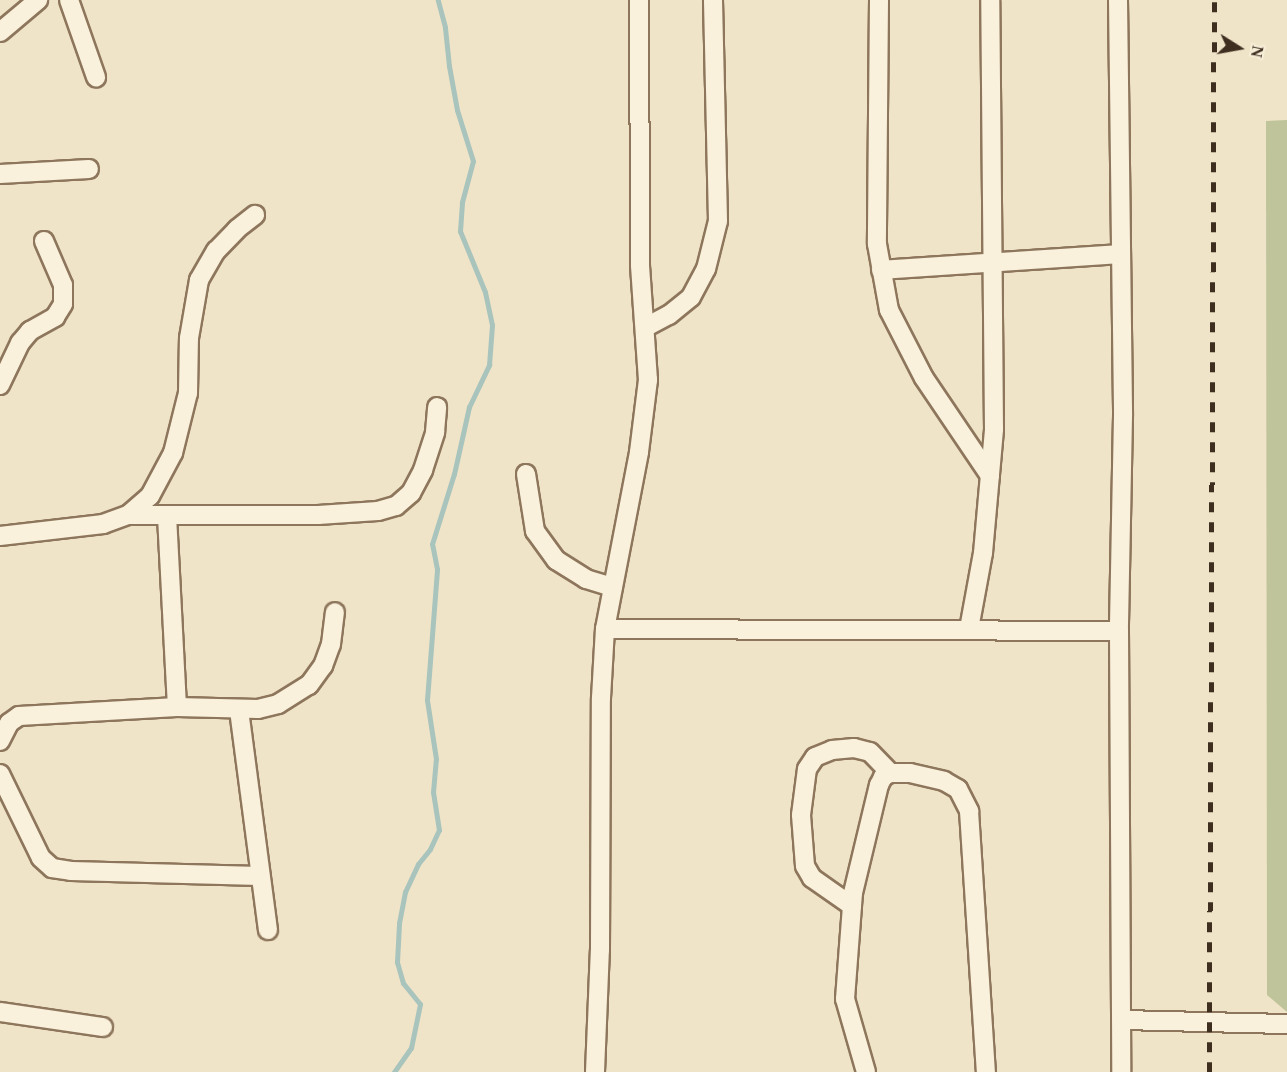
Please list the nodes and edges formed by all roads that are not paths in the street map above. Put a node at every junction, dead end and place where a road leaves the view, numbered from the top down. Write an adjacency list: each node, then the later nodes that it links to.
1 (38, 0): 8 (street)
2 (69, 0): 9 (street)
3 (639, 0): 17 (street)
4 (713, 0): 17 (street)
5 (879, 0): 16 (street)
6 (990, 0): 15 (street)
7 (1118, 0): 14 (street)
8 (0, 32)
9 (96, 77)
10 (89, 170): 11 (street)
11 (0, 174)
12 (255, 215): 22 (street)
13 (44, 241): 18 (street)
14 (1119, 254): 15 (street); 29 (street)
15 (993, 261): 16 (street); 21 (street)
16 (881, 270): 21 (street)
17 (646, 327): 25 (street)
18 (0, 385)
19 (437, 407): 23 (street)
20 (526, 474): 25 (street)
21 (990, 476): 28 (street)
22 (128, 515): 23 (street); 24 (street)
23 (167, 516): 30 (street)
24 (0, 536)
25 (614, 587): 27 (street)
26 (335, 612): 31 (street)
27 (604, 628): 28 (street); 42 (street)
28 (969, 629): 29 (street)
29 (1119, 631): 39 (street)
30 (177, 707): 31 (street); 32 (street)
31 (239, 710): 35 (street)
32 (0, 741)
33 (890, 773): 36 (street); 36 (street); 44 (street)
34 (0, 774): 35 (street)
35 (260, 876): 37 (street)
36 (852, 906): 43 (street)
37 (268, 930)
38 (0, 1012): 41 (street)
39 (1122, 1020): 40 (street); 45 (street)
40 (1287, 1024)
41 (103, 1027)
42 (595, 1072)
43 (866, 1072)
44 (986, 1072)
45 (1121, 1072)

